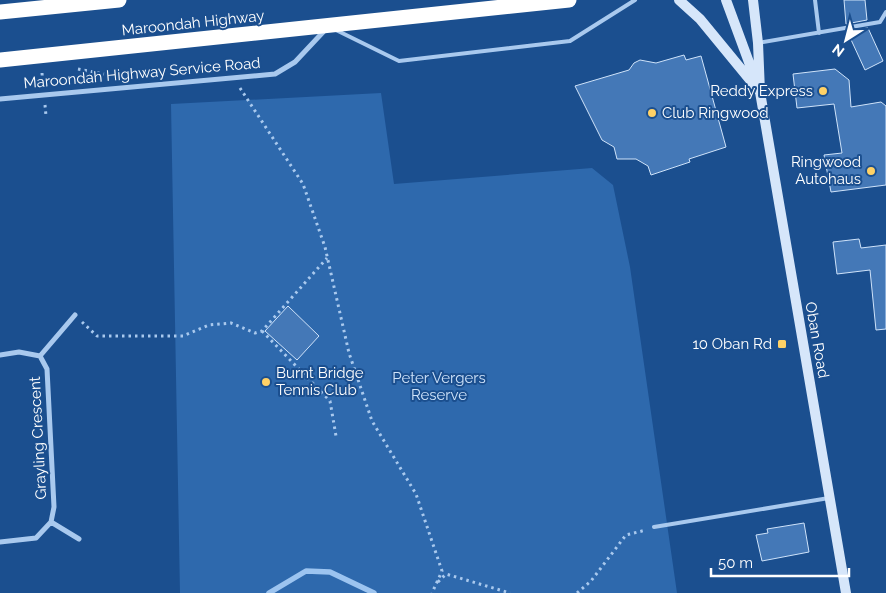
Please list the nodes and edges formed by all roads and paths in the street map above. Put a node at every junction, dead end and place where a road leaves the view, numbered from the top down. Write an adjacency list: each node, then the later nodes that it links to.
1 (119, 0): 8 (highway, Maroondah Highway)
2 (569, 0): 10 (highway, Maroondah Highway)
3 (635, 0): 10 (lane)
4 (679, 0): 15 (main road)
5 (726, 0): 15 (main road, Oban Road)
6 (753, 0): 12 (main road, Oban Road)
7 (815, 0): 11 (lane)
8 (0, 12)
9 (886, 12): 11 (lane)
10 (329, 26): 13 (highway, Maroondah Highway); 14 (street, Maroondah Highway Service Road)
11 (819, 32): 12 (lane)
12 (758, 43): 15 (main road, Oban Road)
13 (0, 60)
14 (233, 77): 16 (street, Maroondah Highway Service Road); 17 (path)
15 (760, 92): 23 (main road, Oban Road)
16 (0, 99)
17 (327, 258): 19 (path); 28 (path)
18 (75, 315): 19 (path); 21 (street, Grayling Crescent)
19 (262, 331): 22 (path)
20 (0, 355): 21 (street, Grayling Crescent)
21 (40, 356): 24 (street, Grayling Crescent)
22 (336, 436)
23 (828, 498): 25 (lane); 32 (main road, Oban Road)
24 (51, 522): 26 (street); 27 (street)
25 (654, 527): 31 (path)
26 (80, 539)
27 (0, 542)
28 (436, 585): 29 (path); 30 (path)
29 (432, 593)
30 (510, 593)
31 (577, 593)
32 (846, 593)

